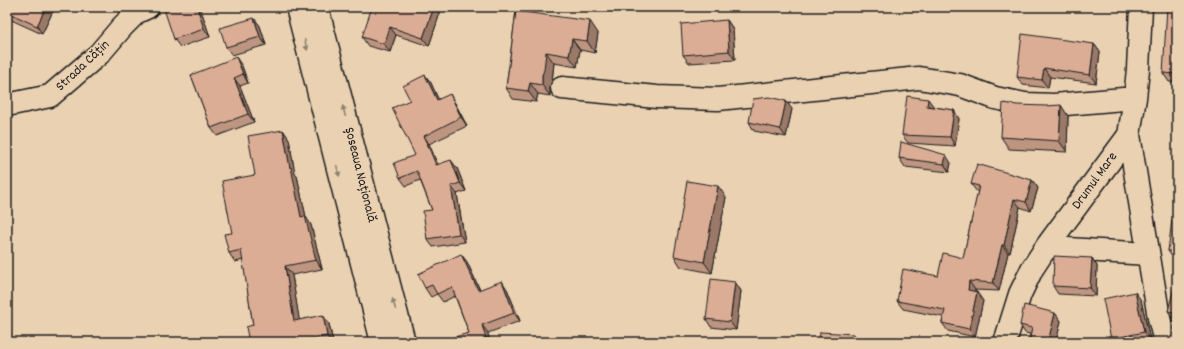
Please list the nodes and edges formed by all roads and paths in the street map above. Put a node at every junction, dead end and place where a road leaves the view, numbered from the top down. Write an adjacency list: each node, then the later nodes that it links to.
1 (148, 7): 7 (main road, Strada Cățin)
2 (296, 7): 11 (main road, Șoseaua Națională, one-way to 11)
3 (317, 7): 12 (main road, Șoseaua Națională, one-way to 3)
4 (1141, 7): 6 (main road, Drumul Mare)
5 (562, 88): 6 (main road)
6 (1135, 98): 8 (main road, Drumul Mare)
7 (7, 105)
8 (1128, 135): 9 (main road, Drumul Mare); 10 (main road)
9 (1047, 246): 10 (main road); 13 (main road, Drumul Mare)
10 (1148, 254): 14 (main road)
11 (382, 342)
12 (404, 342)
13 (1005, 342)
14 (1165, 342)

